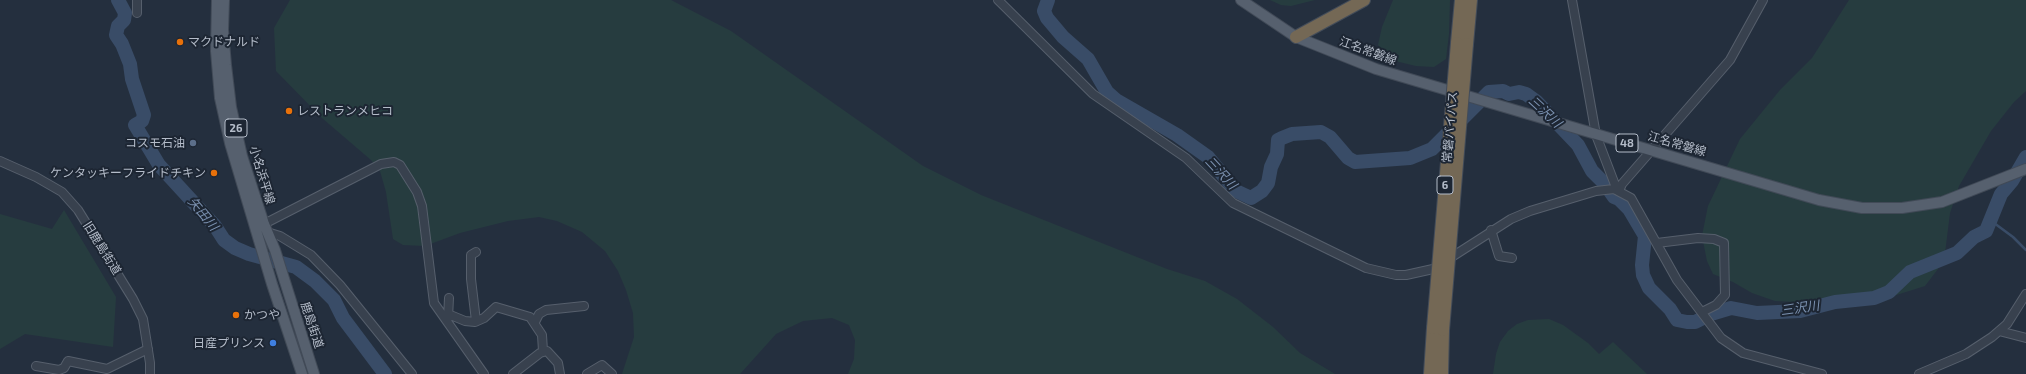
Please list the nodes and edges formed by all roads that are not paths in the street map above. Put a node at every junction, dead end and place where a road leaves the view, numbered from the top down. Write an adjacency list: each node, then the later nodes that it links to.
1 (137, 0): 11 (street)
2 (217, 0): 41 (main road, 小名浜平線 / 26)
3 (224, 0): 19 (main road, 小名浜平線 / 26)
4 (998, 0): 20 (street)
5 (1241, 0): 12 (main road, 江名常磐線 / 48)
6 (1364, 0): 12 (highway)
7 (1461, 0): 13 (highway, 常磐バイパス / 6)
8 (1472, 0): 13 (highway, 常磐バイパス / 6)
9 (1572, 0): 14 (street)
10 (1763, 0): 15 (street)
11 (138, 13)
12 (1296, 37): 14 (main road, 江名常磐線 / 48)
13 (1462, 44): 33 (highway, 常磐バイパス / 6, bridge)
14 (1596, 135): 15 (main road, 江名常磐線 / 48); 18 (street)
15 (1653, 150): 17 (main road, 江名常磐線 / 48); 18 (street)
16 (0, 161): 36 (street, 旧鹿島街道)
17 (2026, 169)
18 (1618, 191): 20 (street); 21 (street)
19 (265, 228): 24 (main road, 小名浜平線 / 26); 32 (street); 43 (street)
20 (1491, 230): 23 (street)
21 (1657, 243): 28 (street); 28 (street)
22 (476, 252): 30 (street)
23 (1512, 258)
24 (284, 283): 42 (main road, 鹿島街道 / 26)
25 (2026, 294): 34 (street)
26 (449, 298): 29 (street)
27 (584, 306): 31 (street)
28 (1702, 312): 39 (street)
29 (448, 314): 30 (street); 32 (street)
30 (476, 321): 31 (street)
31 (534, 322): 37 (street)
32 (448, 323): 44 (street)
33 (1438, 329): 49 (highway, 常磐バイパス / 6); 50 (highway, 常磐バイパス / 6)
34 (1999, 331): 35 (street); 52 (street)
35 (2026, 338)
36 (148, 349): 38 (street); 40 (street, 旧鹿島街道)
37 (543, 351): 45 (street); 46 (street)
38 (36, 366)
39 (1811, 373): 51 (street)
40 (150, 374)
41 (302, 374)
42 (314, 374)
43 (412, 374)
44 (484, 374)
45 (513, 374)
46 (560, 374)
47 (587, 374): 48 (street)
48 (612, 374)
49 (1430, 374)
50 (1442, 374)
51 (1822, 374)
52 (1919, 374)

